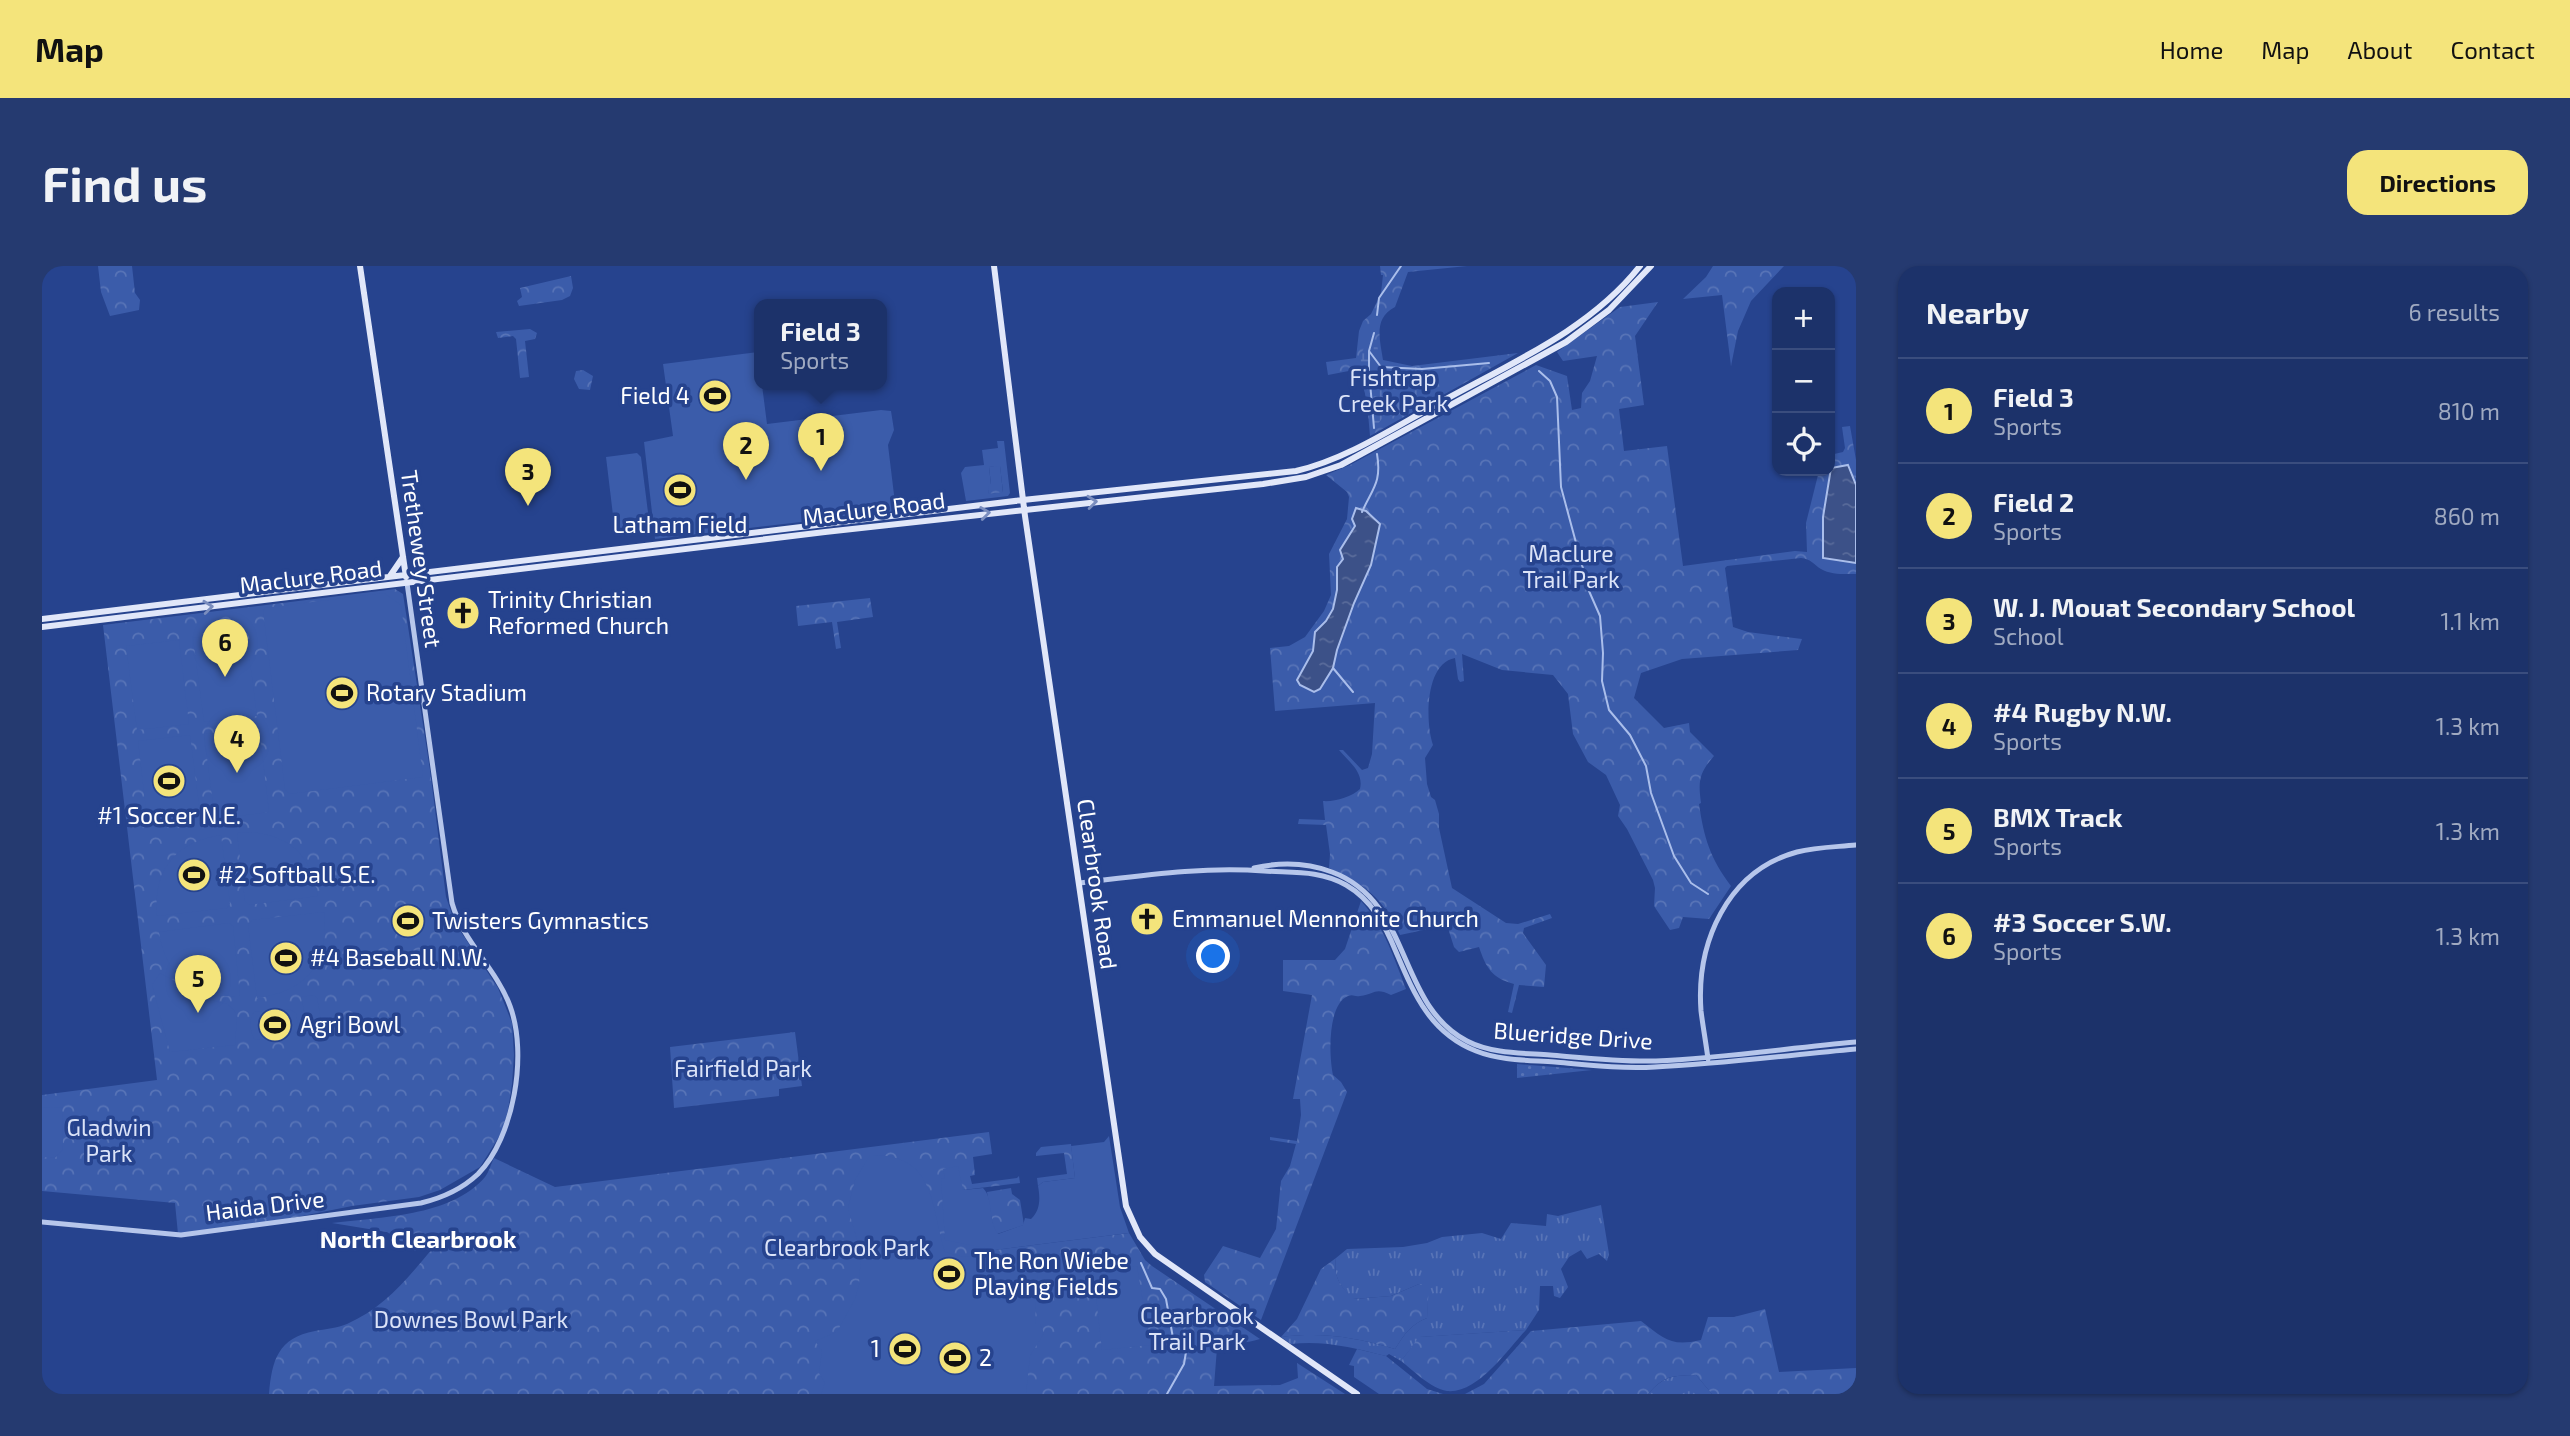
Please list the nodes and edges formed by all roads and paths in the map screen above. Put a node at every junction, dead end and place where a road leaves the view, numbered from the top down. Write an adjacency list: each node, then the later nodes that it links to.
1 (360, 266): 7 (main road, Trethewey Street)
2 (994, 266): 5 (main road, Clearbrook Road)
3 (1640, 266): 5 (main road, Maclure Road)
4 (1651, 266): 6 (main road, Maclure Road, one-way to 4)
5 (1023, 500): 6 (main road, Clearbrook Road); 9 (main road, Maclure Road)
6 (1024, 509): 9 (main road, Maclure Road, one-way to 6); 13 (main road, Clearbrook Road)
7 (403, 557): 8 (main road); 9 (main road, Trethewey Street)
8 (390, 576): 9 (main road, Maclure Road); 10 (main road, Maclure Road)
9 (406, 579): 11 (main road, Maclure Road, one-way to 9); 17 (street, Trethewey Street)
10 (42, 619)
11 (42, 627)
12 (1856, 845): 16 (street)
13 (1079, 883): 16 (street, Blueridge Drive); 19 (main road, Clearbrook Road)
14 (1856, 1042): 16 (street, Blueridge Drive)
15 (1856, 1049): 16 (street, Blueridge Drive)
16 (1708, 1059)
17 (482, 1168): 18 (street, Haida Drive)
18 (42, 1222)
19 (1357, 1394)

